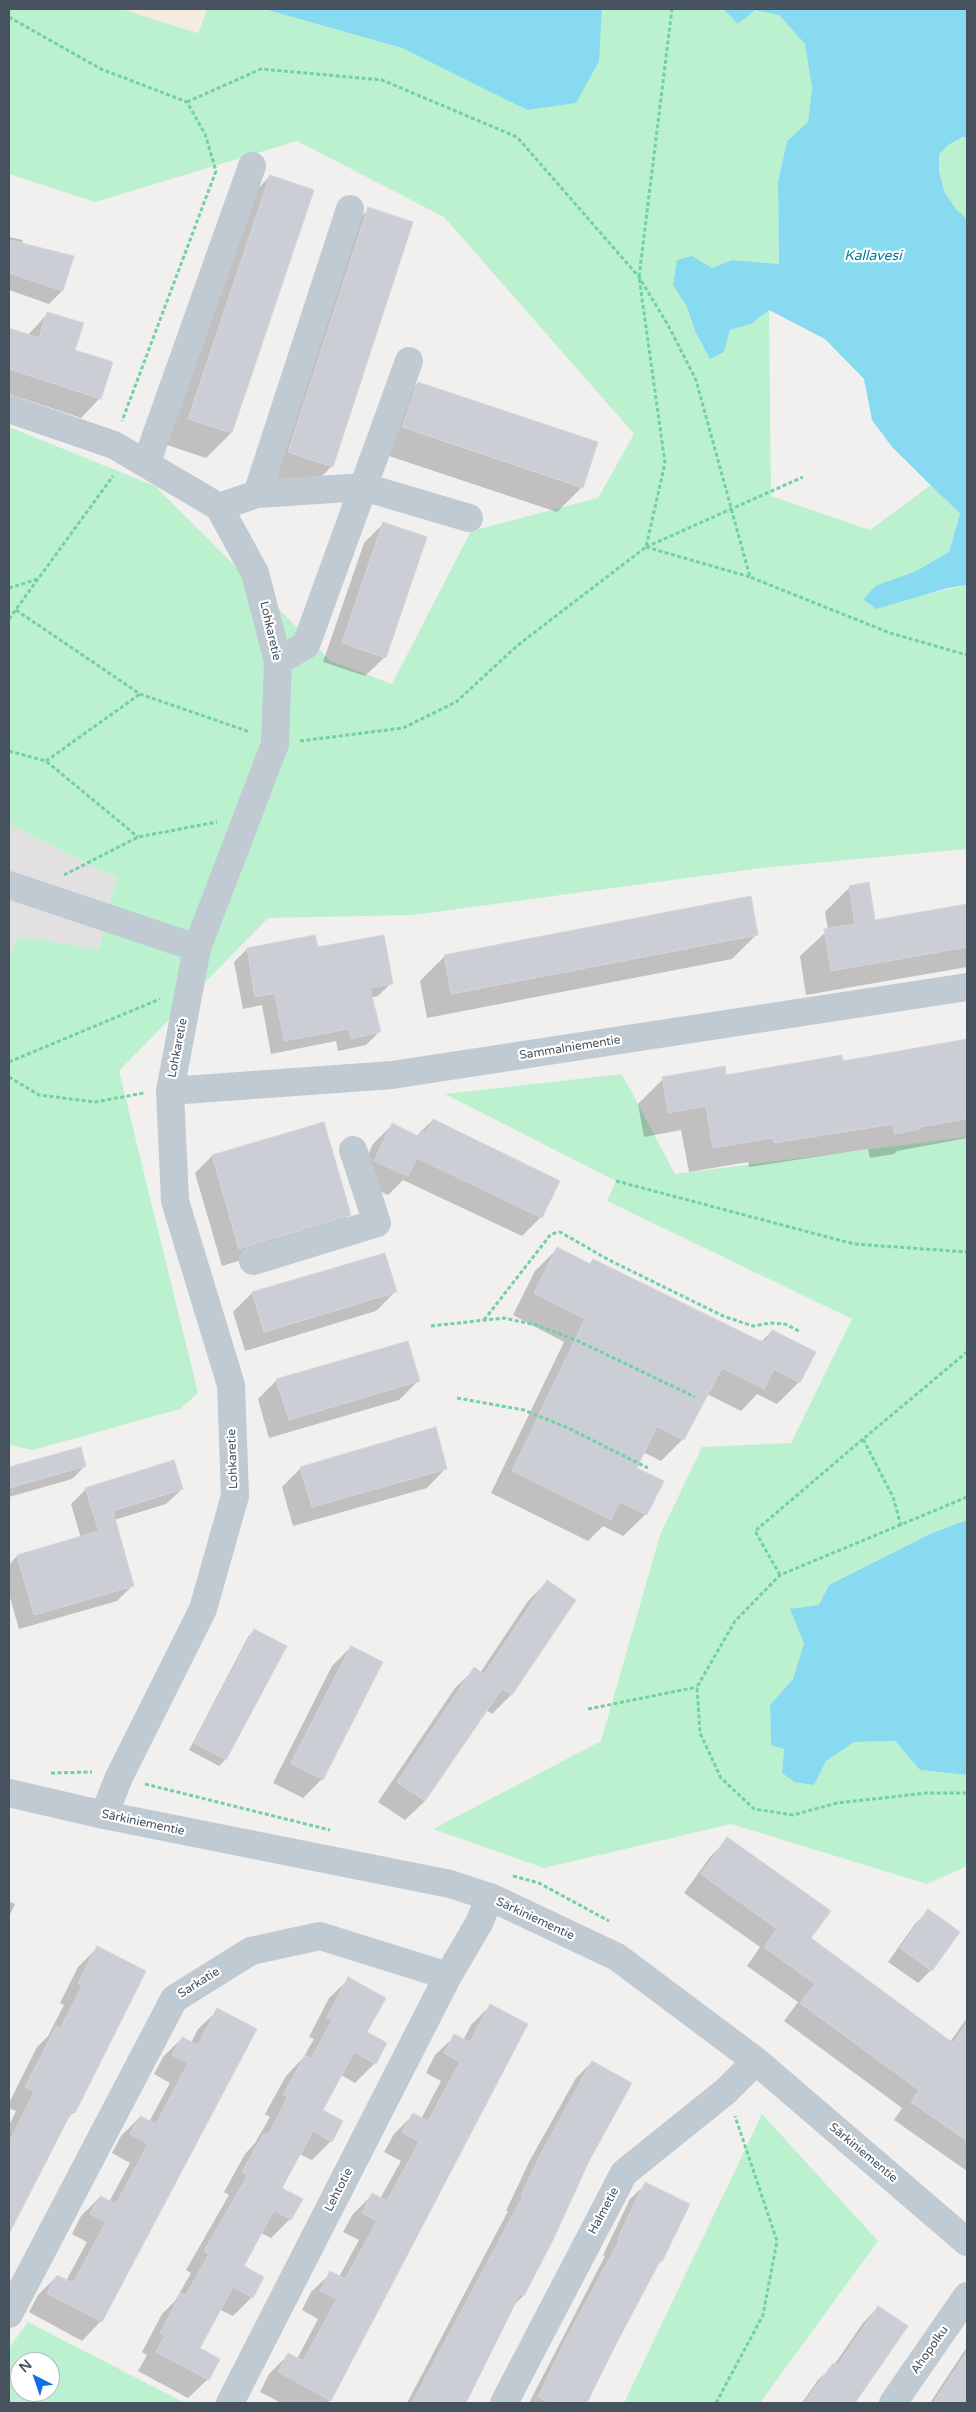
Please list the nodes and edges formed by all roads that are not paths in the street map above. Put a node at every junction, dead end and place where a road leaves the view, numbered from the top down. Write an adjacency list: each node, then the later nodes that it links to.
1 (252, 166): 5 (street)
2 (350, 209): 7 (street)
3 (409, 361): 6 (street)
4 (9, 409): 5 (street)
5 (146, 464): 8 (street)
6 (364, 487): 7 (street); 9 (street); 10 (street)
7 (257, 494): 8 (street)
8 (219, 507): 10 (street, Lohkaretie)
9 (469, 518)
10 (278, 661): 12 (street, Lohkaretie)
11 (19, 888): 12 (street)
12 (197, 948): 14 (street, Lohkaretie)
13 (967, 987): 14 (street, Sammalniementie)
14 (170, 1091): 18 (street, Lohkaretie)
15 (353, 1150): 16 (street)
16 (253, 1261)
17 (9, 1793): 18 (street, Särkiniementie)
18 (104, 1815): 19 (street, Särkiniementie)
19 (490, 1897): 20 (street); 21 (street, Särkiniementie)
20 (448, 1976): 24 (street, Sarkatie); 25 (street, Lehtotie)
21 (756, 2062): 22 (street, Särkiniementie); 26 (street, Halmetie)
22 (967, 2242)
23 (967, 2296): 27 (street, Ahopolku)
24 (9, 2314)
25 (230, 2403)
26 (504, 2403)
27 (893, 2403)

